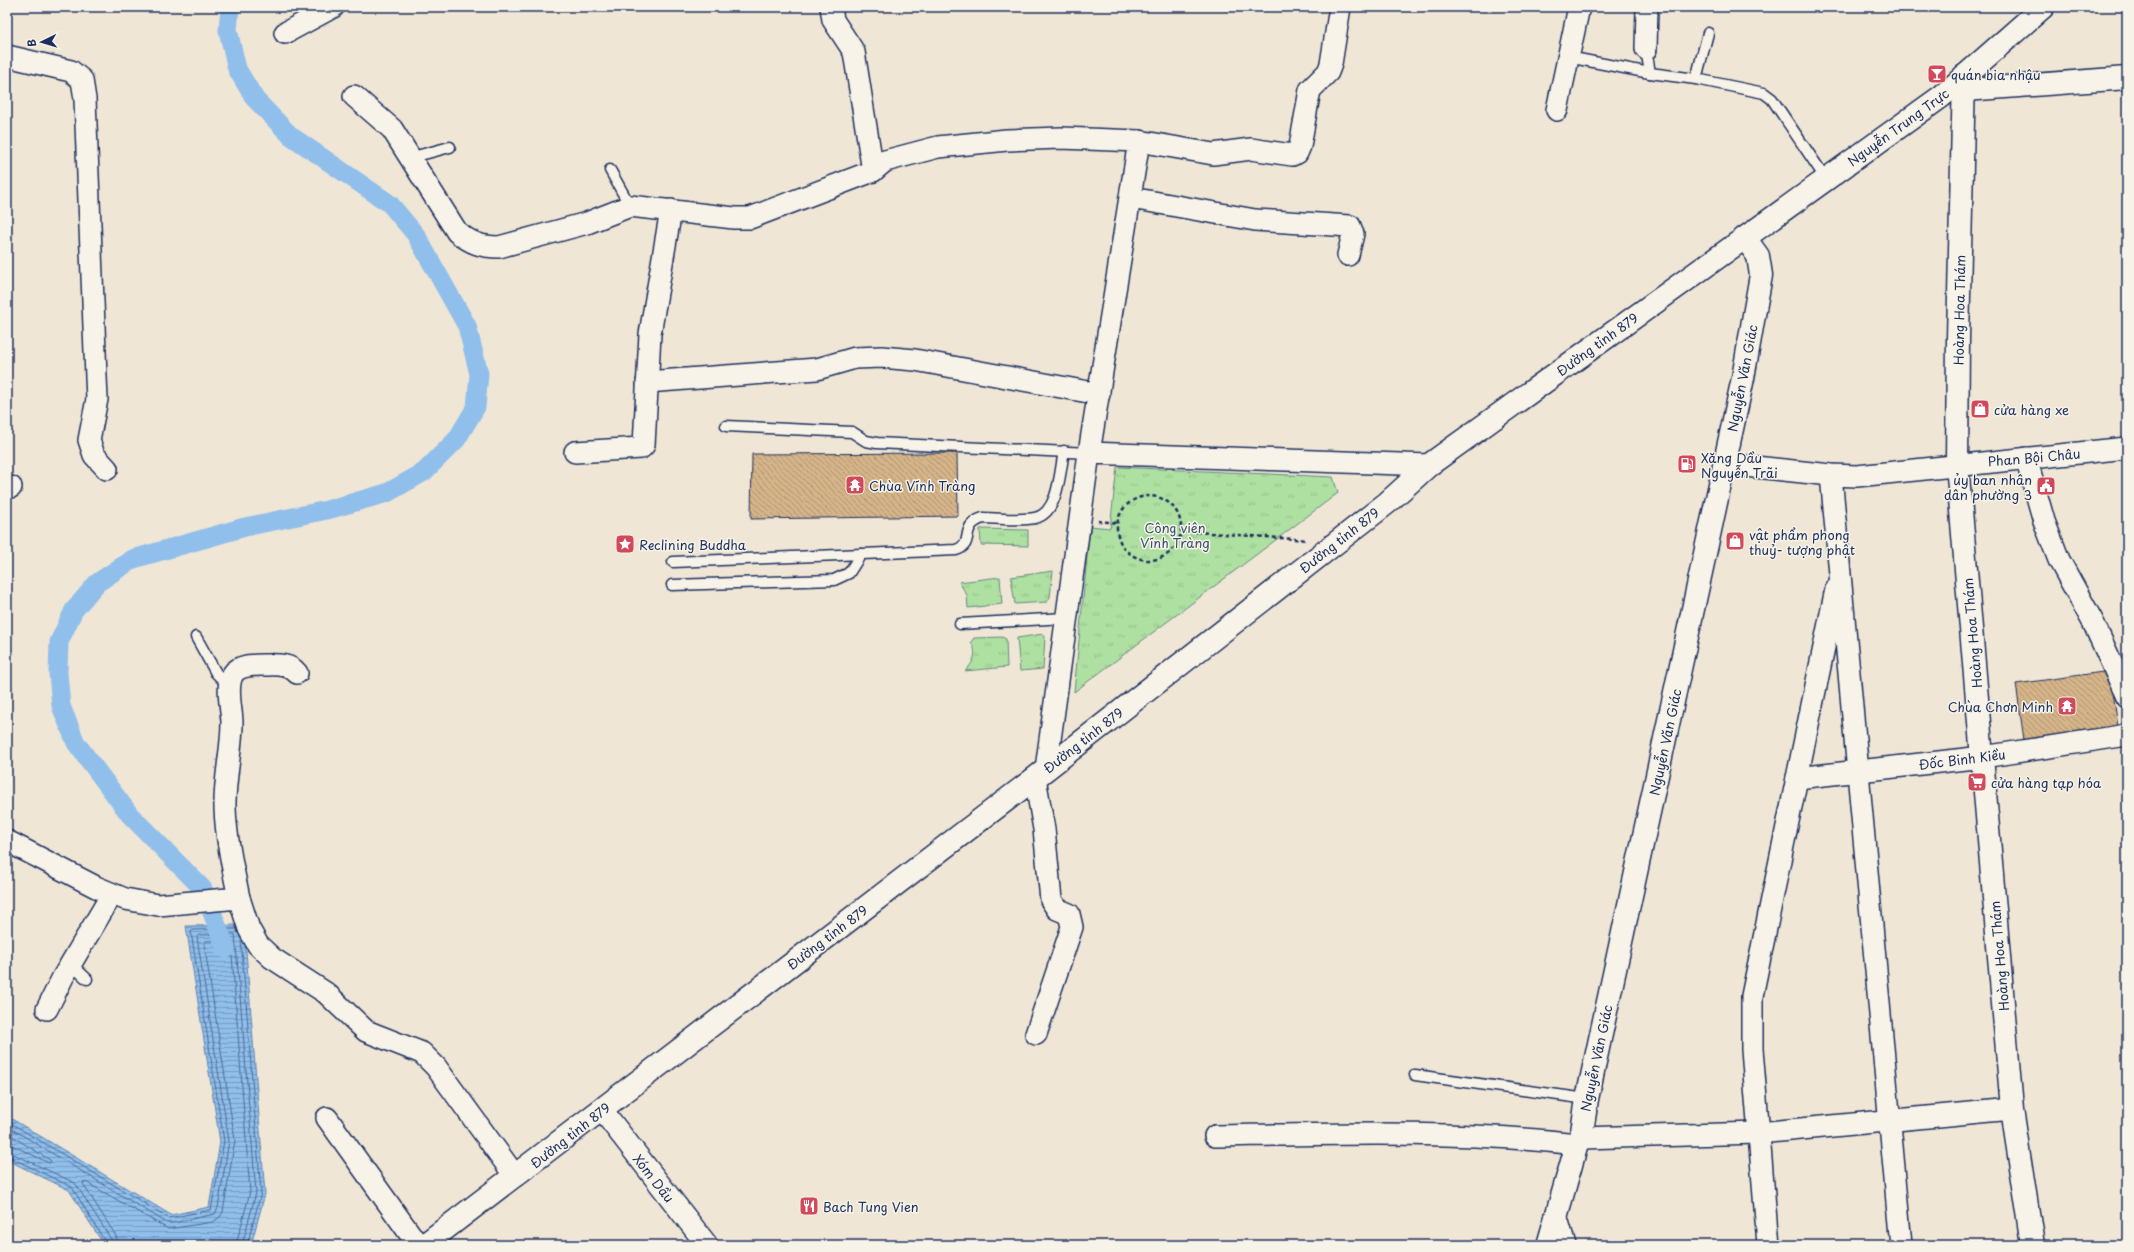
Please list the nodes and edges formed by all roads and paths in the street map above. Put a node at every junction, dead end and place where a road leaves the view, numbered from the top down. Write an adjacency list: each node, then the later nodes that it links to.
1 (333, 7): 7 (street)
2 (831, 7): 22 (street)
3 (1340, 7): 18 (street)
4 (1579, 7): 11 (street)
5 (1647, 7): 9 (street)
6 (2043, 7): 15 (main road, Nguyễn Trung Trực)
7 (285, 33)
8 (1708, 33): 14 (lane)
9 (1646, 49): 12 (lane)
10 (7, 56): 40 (street)
11 (1568, 57): 12 (lane); 17 (street)
12 (1650, 73): 14 (lane)
13 (2127, 78): 15 (main road)
14 (1696, 79): 23 (lane)
15 (1965, 83): 23 (main road, Nguyễn Trung Trực); 38 (main road, Hoàng Hoa Thám)
16 (354, 96): 20 (street)
17 (1557, 110)
18 (1139, 141): 22 (street); 24 (street)
19 (450, 147): 20 (lane)
20 (409, 158): 25 (street)
21 (610, 170): 25 (lane)
22 (873, 171): 26 (street)
23 (1826, 179): 27 (main road, Nguyễn Trung Trực)
24 (1131, 198): 28 (street); 30 (street)
25 (630, 206): 26 (street)
26 (671, 210): 29 (street)
27 (1745, 238): 37 (main road, Nguyễn Văn Giác); 39 (main road, Đường tỉnh 879)
28 (1348, 255)
29 (647, 382): 30 (street); 34 (street)
30 (1099, 394): 35 (street)
31 (726, 426): 33 (lane)
32 (2127, 448): 36 (street, Phan Bội Châu)
33 (1064, 451): 35 (lane); 44 (lane)
34 (575, 452)
35 (1089, 453): 39 (street); 48 (street)
36 (2026, 458): 38 (street, Phan Bội Châu); 53 (street)
37 (1726, 464): 41 (street, Phan Bội Châu); 67 (main road, Nguyễn Văn Giác)
38 (1957, 464): 41 (street, Phan Bội Châu); 55 (main road, Hoàng Hoa Thám)
39 (1429, 465): 43 (main road, Đường tỉnh 879)
40 (107, 469)
41 (1831, 476): 46 (street)
42 (1182, 531): 42 (path); 43 (path)
43 (1336, 543): 57 (main road, Đường tỉnh 879)
44 (861, 554): 45 (lane); 47 (lane)
45 (673, 562)
46 (1840, 567): 56 (street); 58 (street)
47 (672, 585)
48 (1066, 618): 49 (lane); 57 (street)
49 (960, 624)
50 (196, 638): 52 (lane)
51 (297, 673): 52 (street)
52 (230, 687): 61 (street)
53 (2127, 697)
54 (2127, 735): 55 (street, Đốc Binh Kiều)
55 (1983, 757): 56 (street, Đốc Binh Kiều); 68 (main road, Hoàng Hoa Thám)
56 (1858, 772): 58 (street, Đốc Binh Kiều); 71 (street)
57 (1040, 773): 65 (street); 69 (main road, Đường tỉnh 879)
58 (1797, 778): 72 (street)
59 (7, 841): 60 (street)
60 (112, 894): 61 (street); 62 (street)
61 (236, 898): 75 (street)
62 (71, 964): 63 (lane); 64 (street)
63 (87, 979)
64 (47, 1009)
65 (1036, 1034)
66 (1415, 1074): 67 (lane)
67 (1587, 1099): 74 (main road, Nguyễn Văn Giác)
68 (2012, 1109): 71 (street); 85 (main road, Hoàng Hoa Thám)
69 (602, 1110): 75 (main road, Đường tỉnh 879); 79 (street, Xóm Dầu)
70 (327, 1118): 78 (street)
71 (1889, 1121): 72 (street); 84 (street)
72 (1758, 1132): 74 (street); 83 (street)
73 (1215, 1136): 74 (street)
74 (1579, 1141): 76 (main road, Nguyễn Văn Giác)
75 (515, 1176): 77 (main road, Đường tỉnh 879)
76 (1556, 1215): 80 (lane); 81 (main road, Nguyễn Văn Giác); 82 (street)
77 (436, 1241)
78 (418, 1245)
79 (708, 1245)
80 (1539, 1245)
81 (1548, 1245)
82 (1565, 1245)
83 (1768, 1245)
84 (1901, 1245)
85 (2034, 1245)

